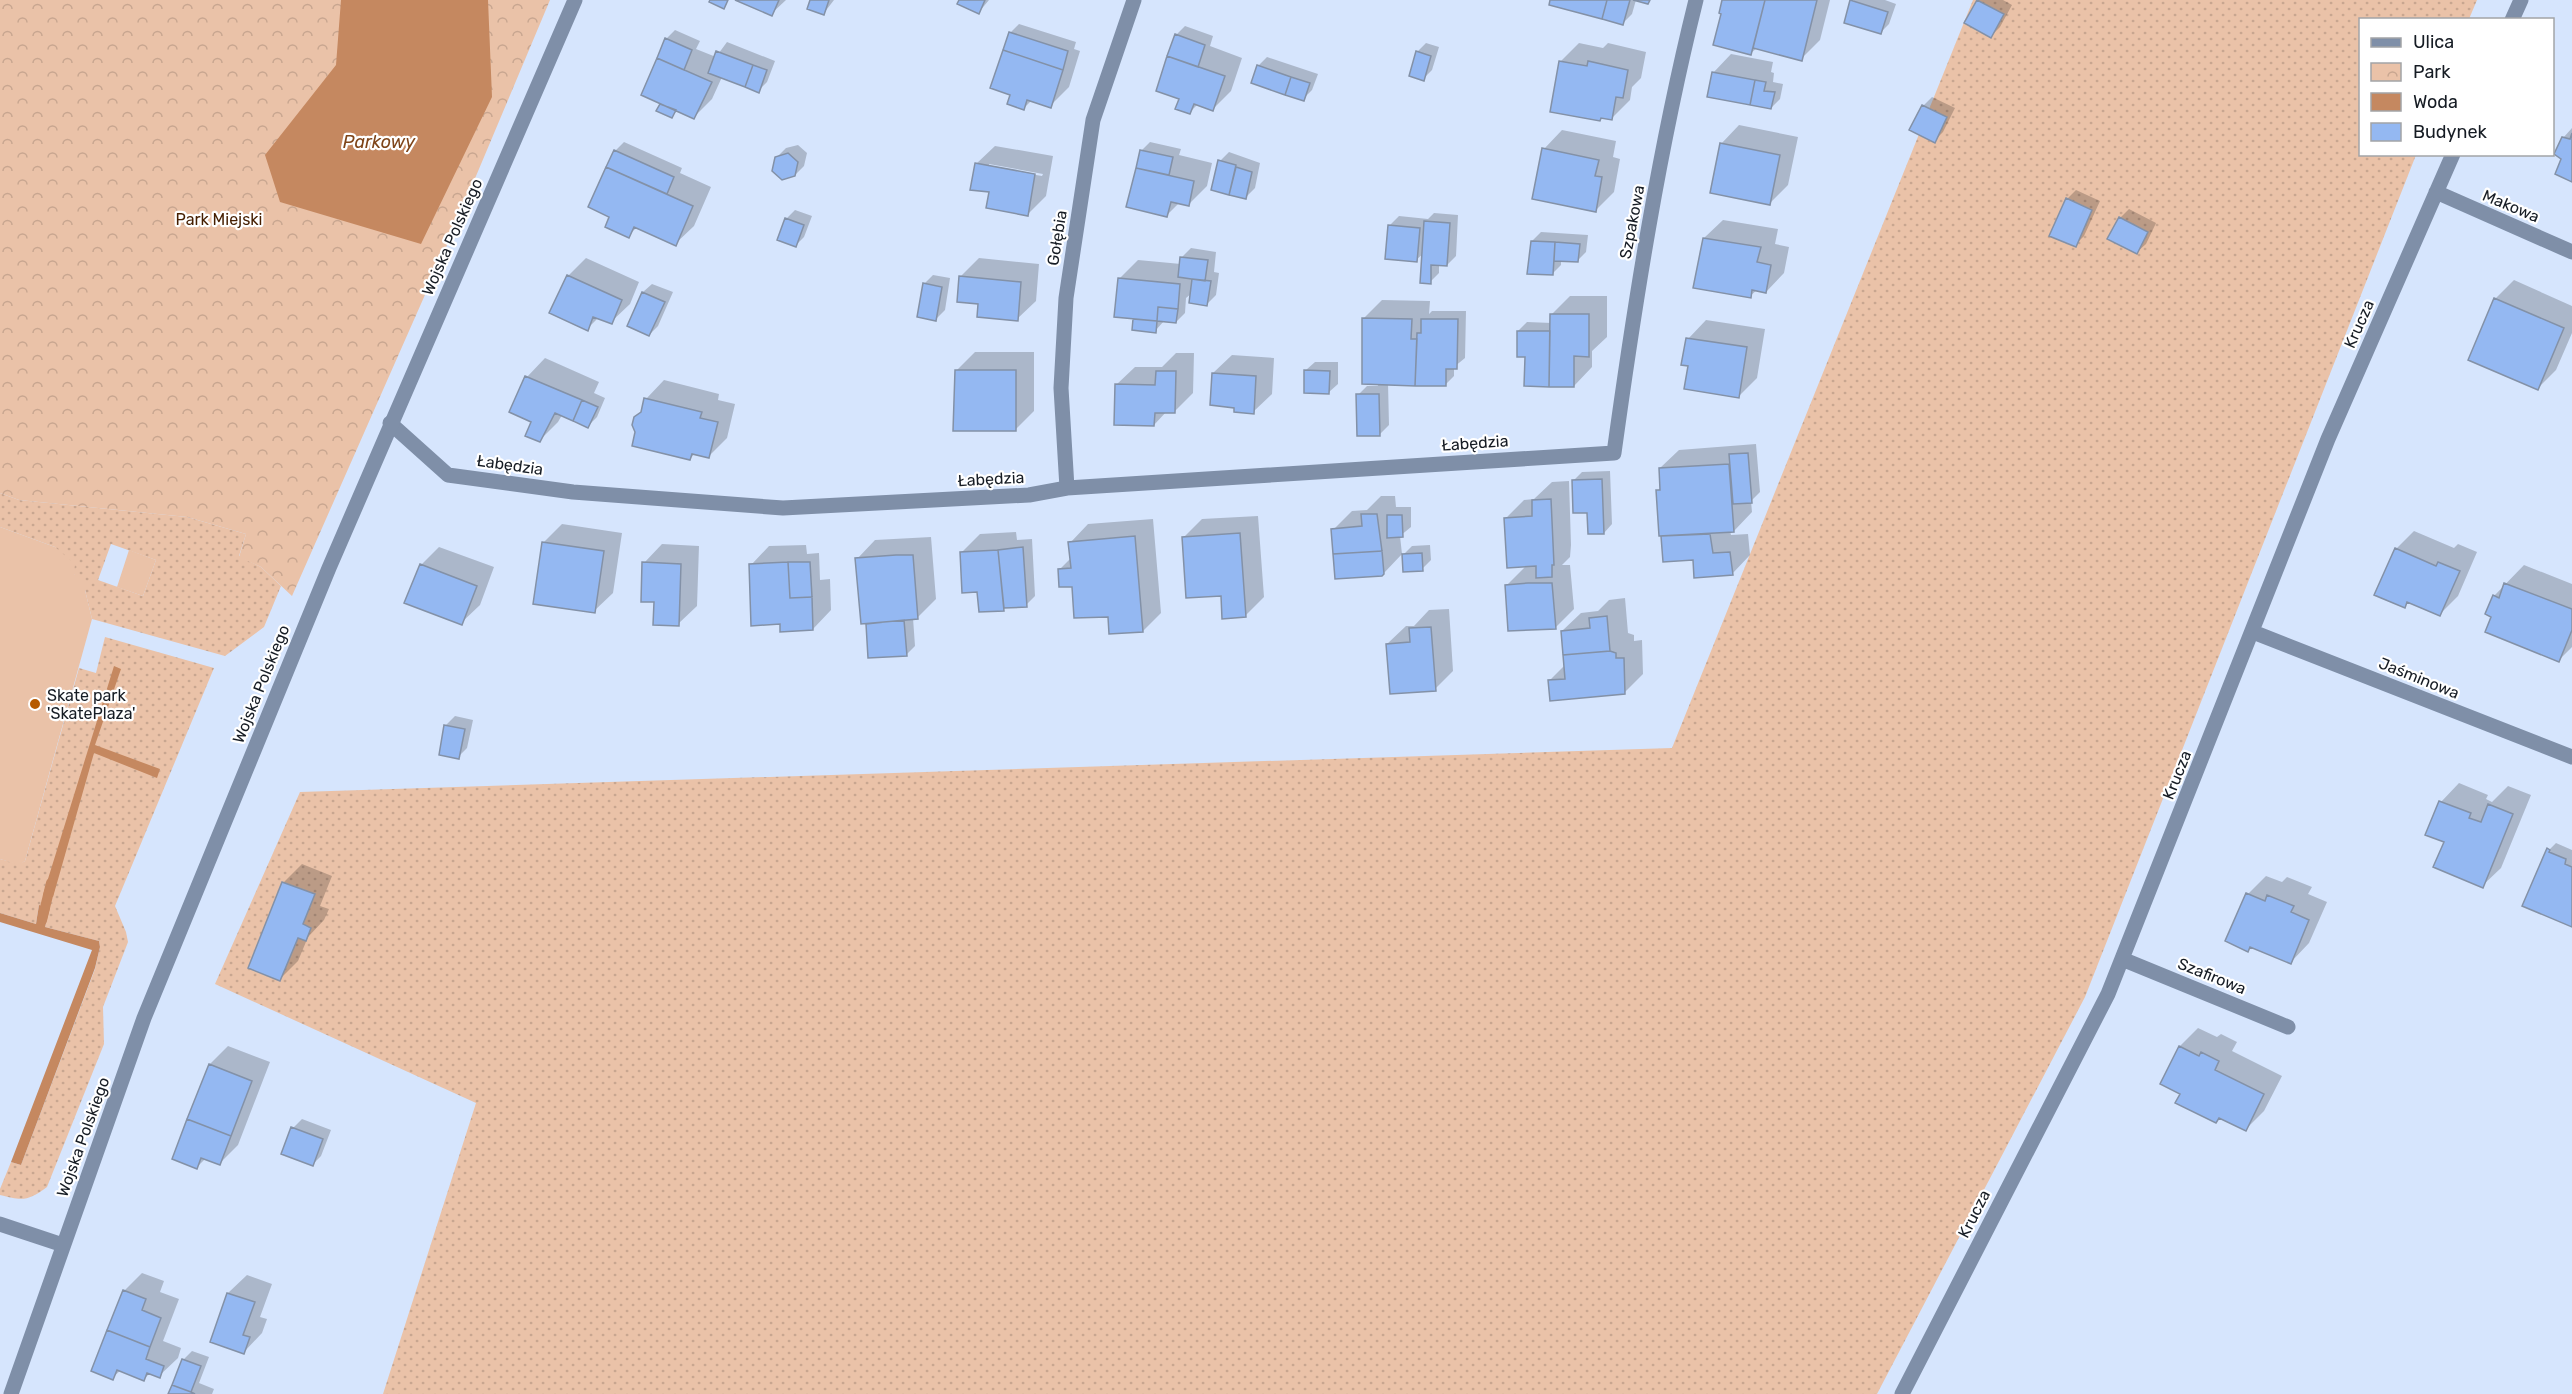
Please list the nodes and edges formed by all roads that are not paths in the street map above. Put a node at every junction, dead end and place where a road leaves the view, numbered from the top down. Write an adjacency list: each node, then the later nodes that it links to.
1 (575, 0): 9 (street, Wojska Polskiego)
2 (1134, 0): 11 (street, Gołębia)
3 (1696, 0): 10 (street, Szpakowa)
4 (2521, 0): 5 (street)
5 (2513, 18)
6 (2452, 156): 7 (street, Krucza)
7 (2436, 192): 8 (street, Makowa); 12 (street, Krucza)
8 (2572, 252)
9 (390, 423): 11 (street, Łabędzia); 17 (street, Wojska Polskiego)
10 (1614, 453): 11 (street, Łabędzia)
11 (1066, 488)
12 (2253, 632): 13 (street, Jaśminowa); 14 (street, Krucza)
13 (2572, 757)
14 (2122, 959): 15 (street, Szafirowa); 19 (street, Krucza)
15 (2288, 1027)
16 (0, 1224): 17 (street)
17 (63, 1245): 18 (street, Wojska Polskiego)
18 (11, 1394)
19 (1902, 1394)

